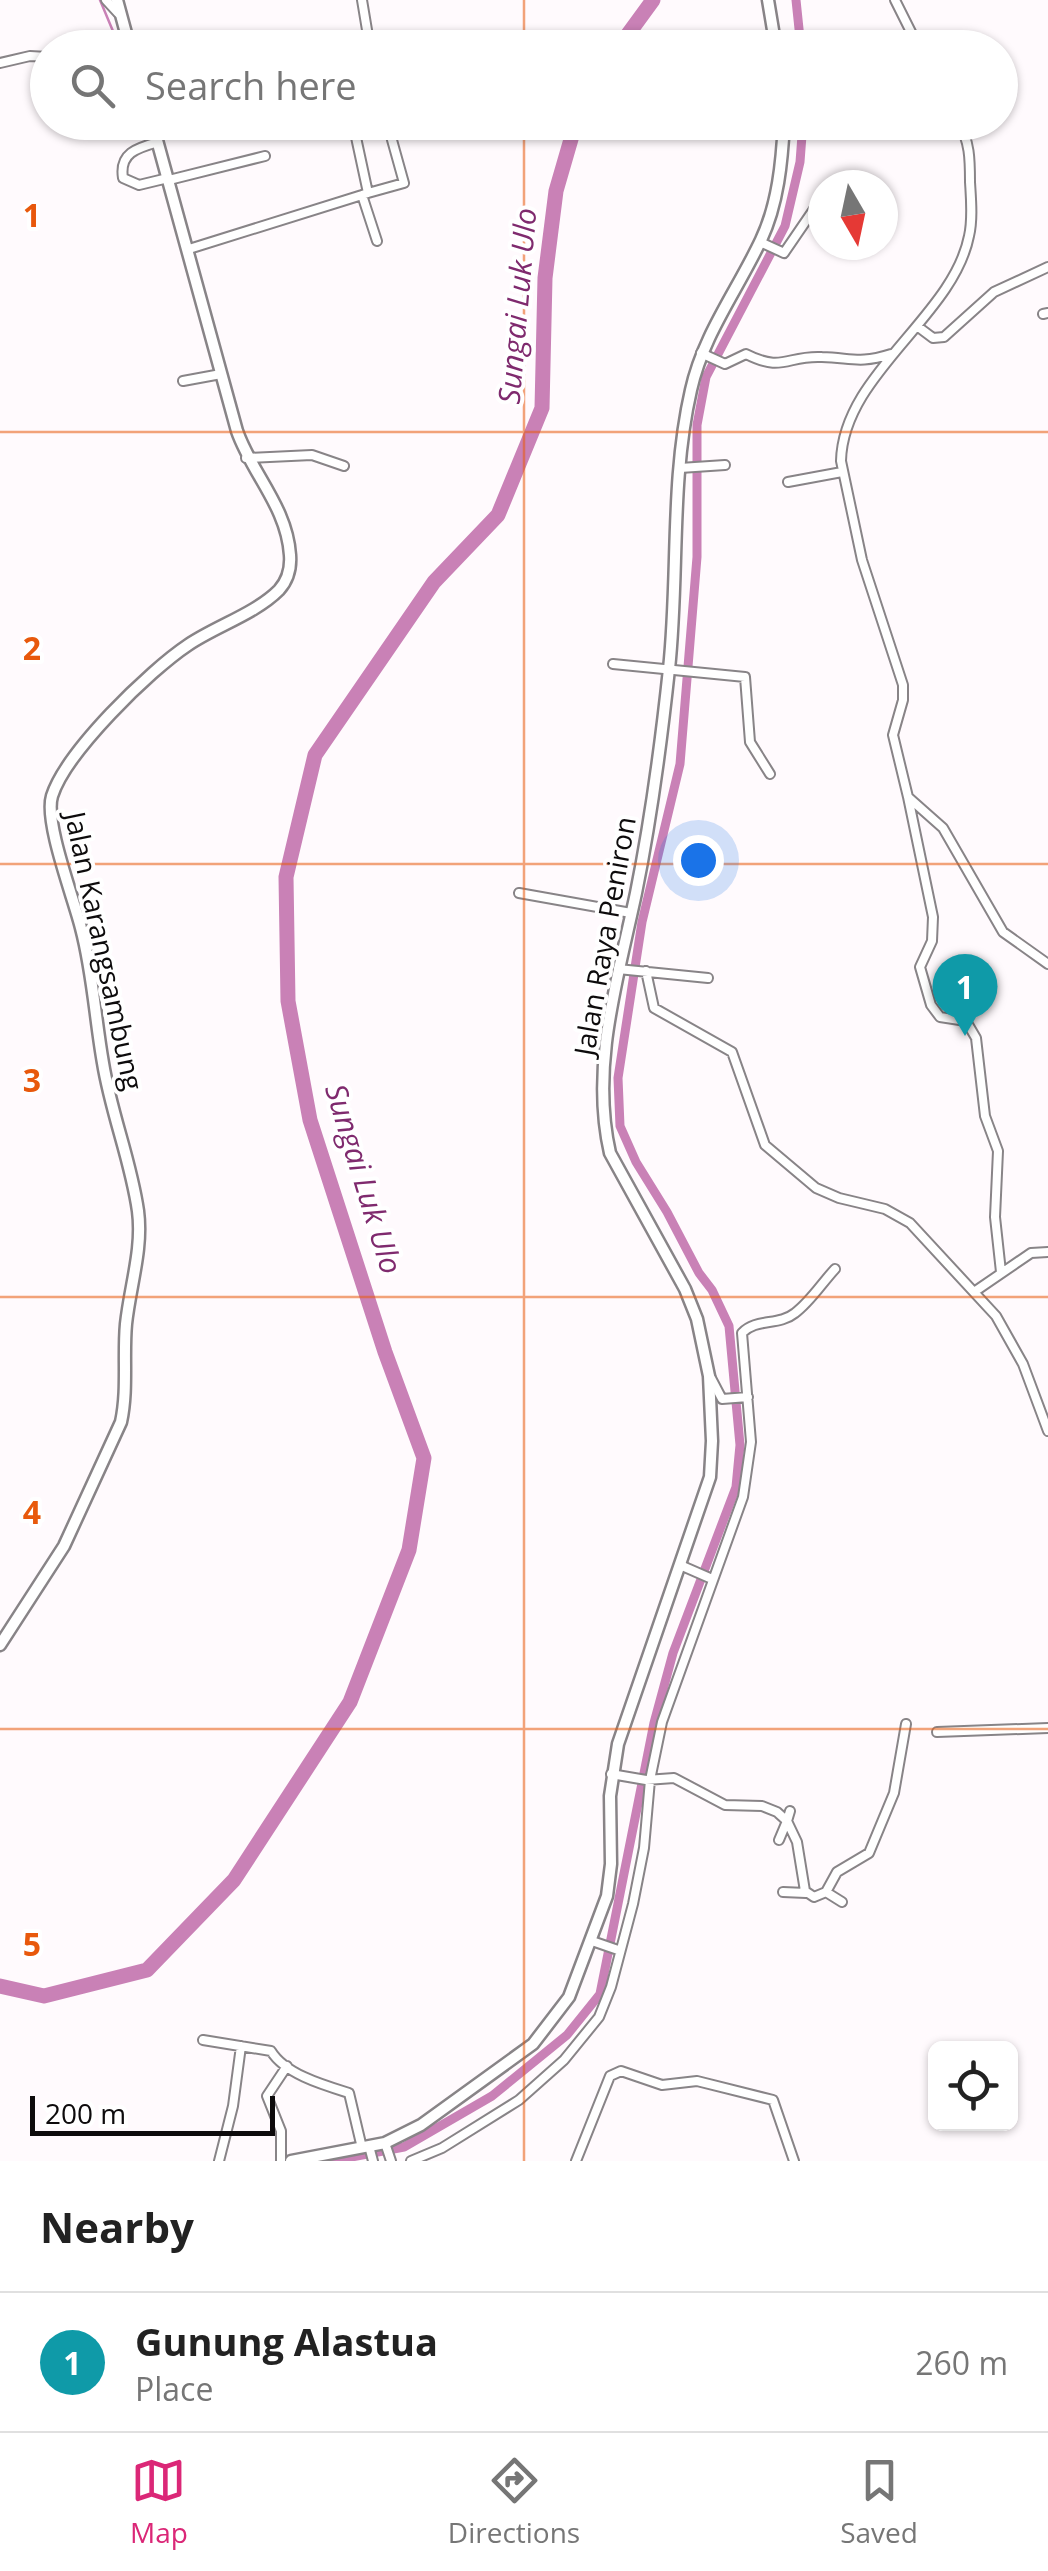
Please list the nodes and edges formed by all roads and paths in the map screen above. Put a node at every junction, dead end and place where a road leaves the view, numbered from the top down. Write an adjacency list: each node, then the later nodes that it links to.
1 (106, 0): 6 (street)
2 (117, 0): 6 (main road)
3 (362, 0): 8 (street)
4 (768, 0): 9 (main road)
5 (896, 0): 10 (street)
6 (122, 17): 7 (main road)
7 (125, 30)
8 (367, 30)
9 (773, 30)
10 (910, 30)
11 (30, 56): 12 (street)
12 (0, 63)
13 (151, 140): 18 (main road, Jalan Karangsambung)
14 (355, 140): 21 (street)
15 (392, 140): 21 (street)
16 (782, 140): 24 (main road, Jalan Raya Peniron)
17 (966, 140): 27 (street)
18 (151, 144): 20 (main road, Jalan Karangsambung); 20 (street)
19 (265, 156): 20 (street)
20 (167, 179): 25 (main road, Jalan Karangsambung)
21 (365, 194): 23 (street); 25 (street)
22 (808, 218): 24 (street)
23 (377, 241)
24 (764, 244): 28 (main road, Jalan Raya Peniron)
25 (189, 250): 30 (main road, Jalan Karangsambung)
26 (1048, 267): 27 (street)
27 (916, 326): 29 (street)
28 (701, 353): 29 (street); 35 (main road, Jalan Raya Peniron)
29 (893, 353): 36 (street)
30 (219, 374): 31 (street); 32 (main road, Jalan Karangsambung)
31 (183, 381)
32 (246, 458): 34 (street); 57 (main road, Jalan Karangsambung)
33 (725, 465): 35 (street)
34 (344, 466)
35 (685, 468): 39 (main road, Jalan Raya Peniron)
36 (842, 472): 37 (street); 41 (street)
37 (788, 482)
38 (613, 664): 39 (street)
39 (675, 671): 40 (street); 43 (main road, Jalan Raya Peniron)
40 (770, 774)
41 (908, 797): 44 (street); 50 (street)
42 (519, 894): 43 (street)
43 (631, 913): 45 (main road, Jalan Raya Peniron)
44 (1048, 964)
45 (624, 970): 46 (street); 52 (main road, Jalan Raya Peniron)
46 (644, 971): 47 (street); 51 (street)
47 (708, 978)
48 (1048, 1252): 50 (street)
49 (834, 1269): 53 (street)
50 (1001, 1272): 51 (street)
51 (974, 1292): 54 (street)
52 (709, 1376): 53 (street); 55 (main road, Jalan Raya Peniron)
53 (745, 1397): 56 (street)
54 (1048, 1431)
55 (685, 1568): 56 (street); 61 (main road, Jalan Raya Peniron)
56 (710, 1578): 62 (street)
57 (0, 1645)
58 (906, 1724): 68 (street)
59 (1048, 1728): 60 (street)
60 (938, 1732)
61 (611, 1774): 62 (street); 71 (main road, Jalan Raya Peniron)
62 (648, 1780): 64 (street); 72 (street)
63 (790, 1810): 64 (street)
64 (787, 1821): 65 (street); 67 (street)
65 (780, 1840)
66 (783, 1892): 67 (street)
67 (806, 1893): 68 (street)
68 (824, 1893): 69 (street); 70 (street)
69 (842, 1902)
70 (828, 1908)
71 (595, 1942): 72 (street); 76 (main road, Jalan Raya Peniron)
72 (616, 1949): 82 (street)
73 (203, 2040): 74 (street)
74 (241, 2046): 75 (street); 78 (street)
75 (287, 2066): 77 (street); 79 (street)
76 (386, 2145): 77 (main road, Jalan Raya Peniron); 81 (street)
77 (369, 2152): 80 (main road, Jalan Raya Peniron)
78 (220, 2161)
79 (281, 2161)
80 (291, 2161)
81 (391, 2161)
82 (411, 2161)
83 (576, 2161): 84 (street)
84 (794, 2161)

